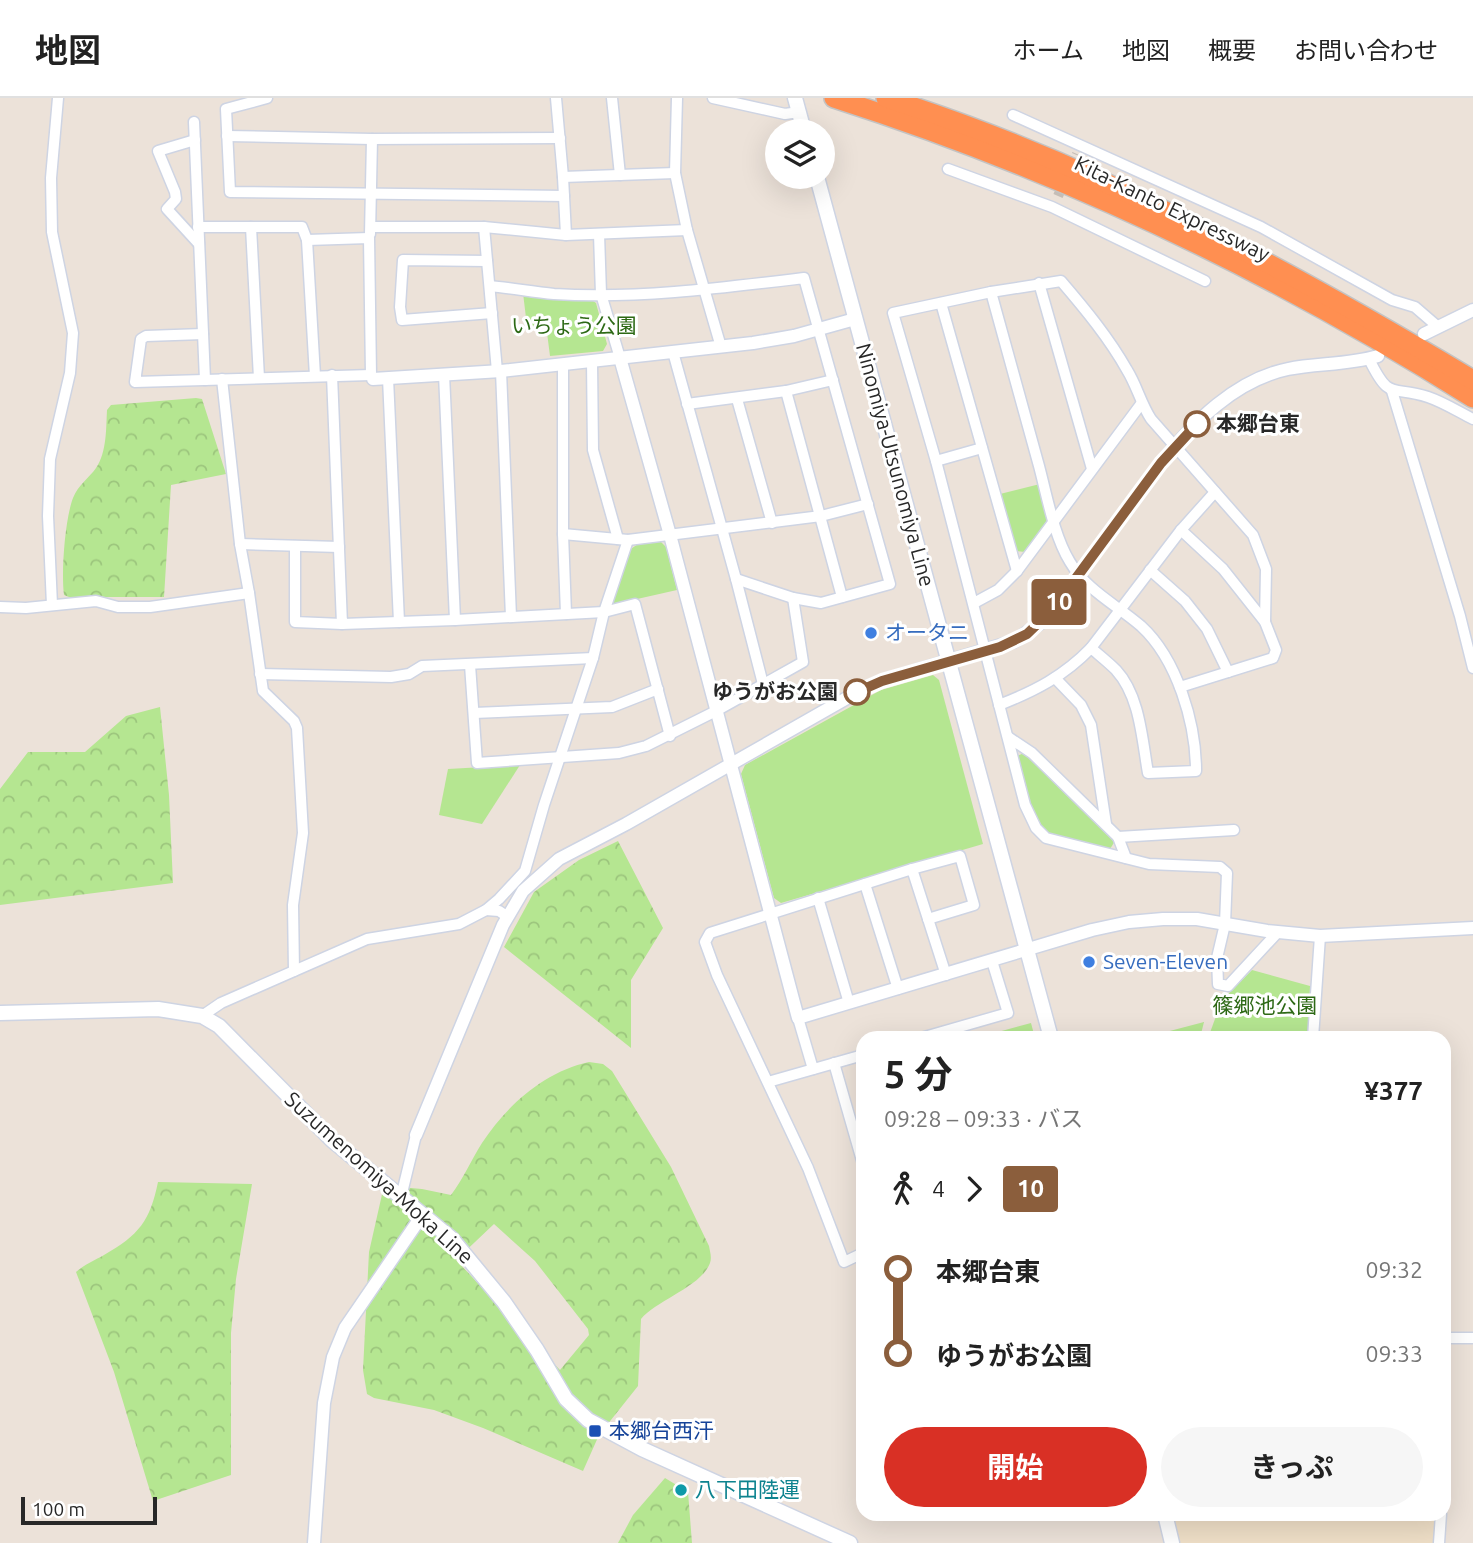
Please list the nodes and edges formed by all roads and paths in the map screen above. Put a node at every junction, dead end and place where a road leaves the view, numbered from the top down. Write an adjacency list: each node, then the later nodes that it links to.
1 (58, 98): 98 (street)
2 (267, 98): 12 (street)
3 (556, 98): 13 (street)
4 (612, 98): 18 (street)
5 (677, 98): 17 (street)
6 (713, 98): 9 (street)
7 (834, 98): 68 (highway, Kita-Kanto Expressway)
8 (886, 98): 65 (highway, Kita-Kanto Expressway)
9 (797, 105)
10 (1013, 115): 45 (street)
11 (194, 122): 15 (street)
12 (227, 136): 14 (street); 21 (street)
13 (560, 138): 14 (street); 19 (street)
14 (372, 139): 21 (street)
15 (195, 140): 25 (street); 33 (street)
16 (948, 169): 24 (street)
17 (675, 173): 18 (street); 28 (street)
18 (620, 175): 19 (street)
19 (563, 177): 23 (street)
20 (820, 189): 44 (main road, Ninomiya-Utsunomiya Line)
21 (371, 194): 23 (street); 29 (street)
22 (1058, 195): 24 (street)
23 (564, 197): 31 (street)
24 (1052, 207): 35 (street)
25 (198, 227): 26 (street); 33 (street)
26 (251, 227): 32 (street); 60 (street)
27 (484, 227): 29 (street); 31 (street); 34 (street)
28 (687, 230): 30 (street); 38 (street)
29 (370, 233): 32 (street); 59 (street)
30 (599, 234): 31 (street); 40 (street)
31 (566, 235)
32 (307, 240): 58 (street)
33 (199, 244): 47 (street)
34 (487, 261): 37 (street); 43 (street)
35 (1205, 281)
36 (1039, 284): 39 (street); 71 (street); 76 (street)
37 (490, 286): 40 (street); 43 (street)
38 (704, 290): 40 (street); 46 (street); 49 (street)
39 (991, 292): 41 (street); 80 (street)
40 (601, 294): 51 (street)
41 (941, 303): 74 (street); 75 (street)
42 (1473, 310): 45 (street)
43 (492, 313): 55 (street)
44 (855, 318): 46 (street); 111 (main road, Ninomiya-Utsunomiya Line)
45 (1437, 326): 48 (street)
46 (818, 328): 49 (street); 64 (street)
47 (203, 334): 63 (street); 63 (street)
48 (1424, 334)
49 (721, 347): 50 (street)
50 (673, 352): 51 (street); 70 (street)
51 (620, 358): 53 (street); 85 (street)
52 (1373, 358): 67 (street); 73 (street)
53 (592, 361): 54 (street); 86 (street)
54 (563, 364): 55 (street); 84 (street)
55 (499, 371): 56 (street); 103 (street)
56 (444, 374): 61 (street); 104 (street)
57 (332, 375): 58 (street); 59 (street); 89 (street)
58 (315, 376): 60 (street)
59 (372, 377): 61 (street)
60 (259, 378): 62 (street)
61 (388, 378): 105 (street)
62 (222, 379): 63 (street); 87 (street)
63 (205, 380)
64 (833, 380): 66 (street); 78 (street)
65 (1473, 380)
66 (786, 391): 69 (street); 79 (street)
67 (1392, 391): 72 (street); 113 (street)
68 (1473, 398)
69 (737, 399): 70 (street); 81 (street)
70 (687, 404): 82 (street)
71 (1141, 404): 73 (street); 76 (street)
72 (1473, 419)
73 (1174, 447): 77 (street); 92 (street)
74 (982, 448): 75 (street); 91 (street)
75 (936, 461): 97 (street)
76 (1092, 469): 80 (street)
77 (1216, 492): 83 (street); 106 (street)
78 (868, 504): 79 (street); 96 (street)
79 (821, 516): 81 (street); 96 (street)
80 (1053, 520): 91 (street); 92 (street)
81 (772, 523): 82 (street)
82 (723, 530): 85 (street); 93 (street)
83 (1181, 530): 90 (street); 106 (street)
84 (563, 534): 86 (street); 102 (street)
85 (670, 535): 86 (street); 122 (street)
86 (623, 539): 101 (street)
87 (240, 544): 88 (street); 94 (street)
88 (295, 545): 89 (street); 107 (street)
89 (339, 547): 107 (street)
90 (1150, 570): 100 (street); 114 (street)
91 (1017, 571): 97 (street)
92 (1079, 574): 100 (street); 109 (street)
93 (736, 579): 95 (street); 117 (street)
94 (249, 593): 98 (street); 115 (street)
95 (793, 597): 96 (street); 117 (street)
96 (842, 597)
97 (974, 603): 109 (street)
98 (52, 605): 99 (street)
99 (0, 607)
100 (1119, 610): 108 (street); 118 (street)
101 (604, 612): 102 (street); 110 (street); 119 (street)
102 (566, 614): 103 (street)
103 (511, 617): 104 (street)
104 (455, 620): 105 (street)
105 (399, 622): 107 (street)
106 (1265, 622): 114 (street)
107 (342, 624)
108 (1091, 648): 116 (street); 118 (street)
109 (984, 652): 111 (street); 120 (street)
110 (593, 658): 112 (street); 121 (street)
111 (949, 662): 127 (street); 143 (main road, Ninomiya-Utsunomiya Line)
112 (470, 665): 115 (street); 123 (street)
113 (1473, 668)
114 (1228, 672): 118 (street)
115 (260, 674): 145 (street)
116 (1055, 678): 120 (street); 128 (street)
117 (763, 684): 122 (street)
118 (1180, 687)
119 (657, 689): 121 (street); 124 (street)
120 (999, 705): 125 (street)
121 (576, 709): 123 (street); 126 (street)
122 (716, 711): 124 (street); 127 (street)
123 (474, 713): 126 (street)
124 (670, 736): 126 (street)
125 (1008, 737): 128 (street); 131 (street)
126 (559, 758): 135 (street)
127 (730, 764): 136 (street); 137 (street)
128 (1106, 824): 130 (street)
129 (1234, 830): 130 (street)
130 (1118, 837): 131 (street)
131 (1126, 858): 139 (street)
132 (912, 869): 133 (street); 138 (street); 138 (street)
133 (864, 884): 134 (street); 147 (street)
134 (818, 898): 136 (street); 148 (street)
135 (486, 910): 137 (street); 145 (street)
136 (769, 913): 151 (street); 158 (street)
137 (508, 917): 159 (street)
138 (928, 919): 146 (street)
139 (1225, 924): 141 (street); 141 (street); 143 (street)
140 (1473, 928): 142 (street)
141 (1279, 932): 142 (street)
142 (1320, 936): 154 (street)
143 (1028, 951): 144 (street); 153 (main road, Ninomiya-Utsunomiya Line)
144 (992, 961): 146 (street); 152 (street)
145 (294, 971): 150 (street)
146 (946, 975): 147 (street)
147 (898, 989): 148 (street)
148 (849, 1003): 151 (street)
149 (0, 1013): 150 (main road, Suzumenomiya-Moka Line)
150 (202, 1016): 161 (main road, Suzumenomiya-Moka Line)
151 (798, 1018): 157 (street)
152 (945, 1031)
153 (1049, 1031)
154 (1313, 1031)
155 (856, 1057): 156 (street)
156 (834, 1063): 157 (street); 160 (street)
157 (813, 1069): 158 (street)
158 (768, 1082): 163 (street)
159 (416, 1135): 161 (street)
160 (856, 1140)
161 (401, 1197): 162 (main road, Suzumenomiya-Moka Line)
162 (423, 1214): 168 (street); 169 (main road, Suzumenomiya-Moka Line)
163 (856, 1256)
164 (1451, 1338): 165 (street)
165 (1473, 1338)
166 (1167, 1521): 170 (main road)
167 (1441, 1521): 171 (street)
168 (314, 1543)
169 (850, 1543)
170 (1172, 1543)
171 (1439, 1543)

